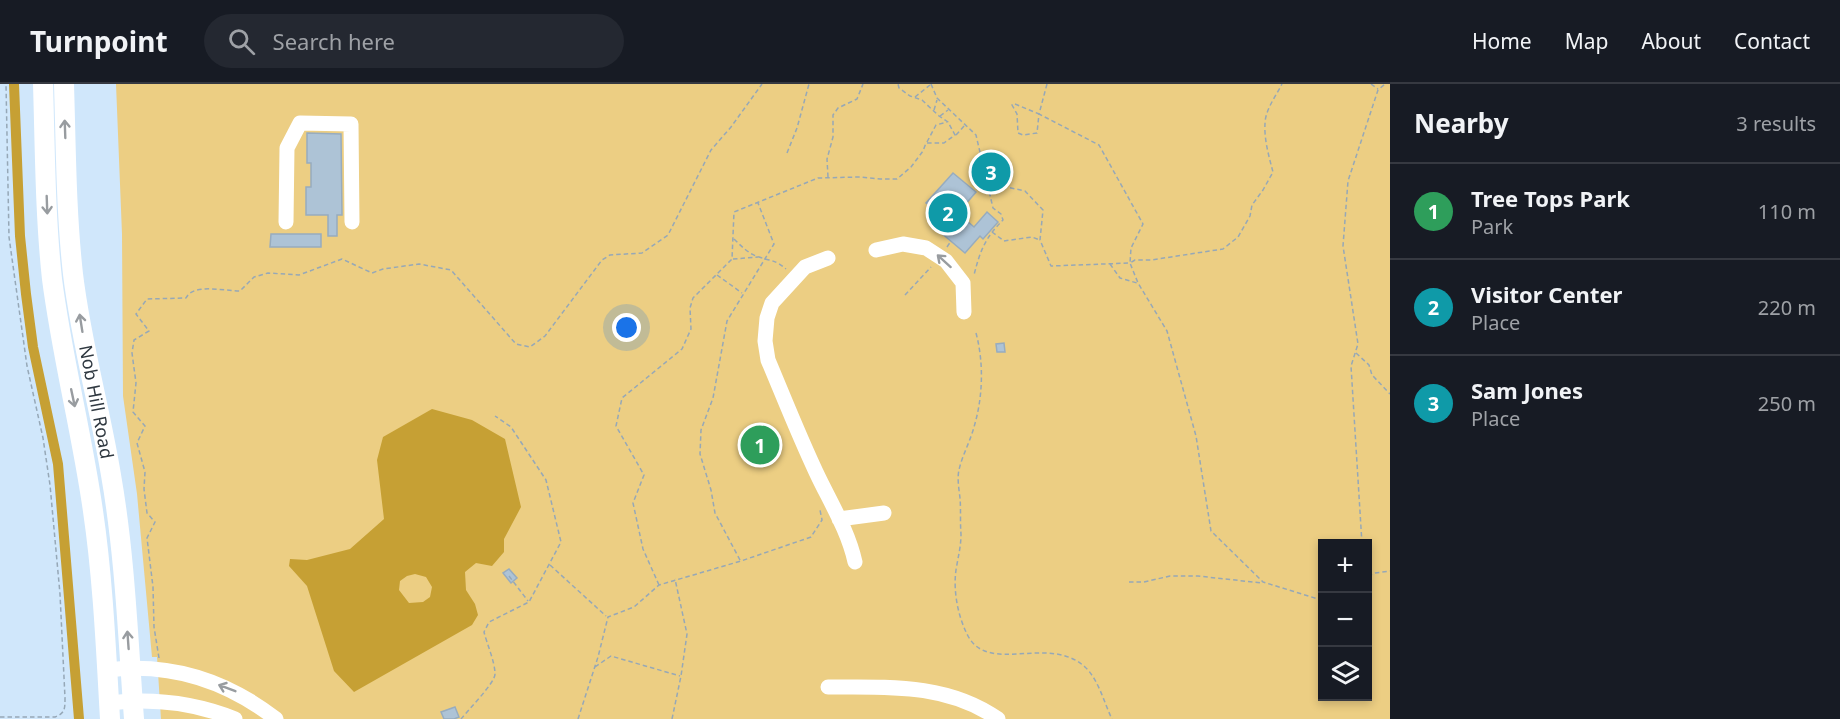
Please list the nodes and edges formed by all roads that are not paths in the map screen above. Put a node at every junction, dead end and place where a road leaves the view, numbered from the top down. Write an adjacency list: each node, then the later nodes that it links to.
1 (43, 84): 12 (main road, Nob Hill Road, one-way to 12)
2 (64, 84): 11 (main road, Nob Hill Road, one-way to 2)
3 (286, 222): 4 (street)
4 (352, 222)
5 (876, 250): 7 (street, one-way to 5)
6 (828, 258): 9 (street)
7 (963, 312)
8 (884, 513): 9 (street)
9 (839, 519): 10 (street)
10 (855, 562)
11 (130, 667): 12 (street); 14 (main road, Nob Hill Road); 17 (street, one-way to 11)
12 (106, 670): 15 (main road, Nob Hill Road)
13 (828, 687): 18 (street)
14 (133, 710): 15 (street); 16 (street)
15 (110, 711)
16 (235, 719)
17 (276, 719)
18 (998, 719)

